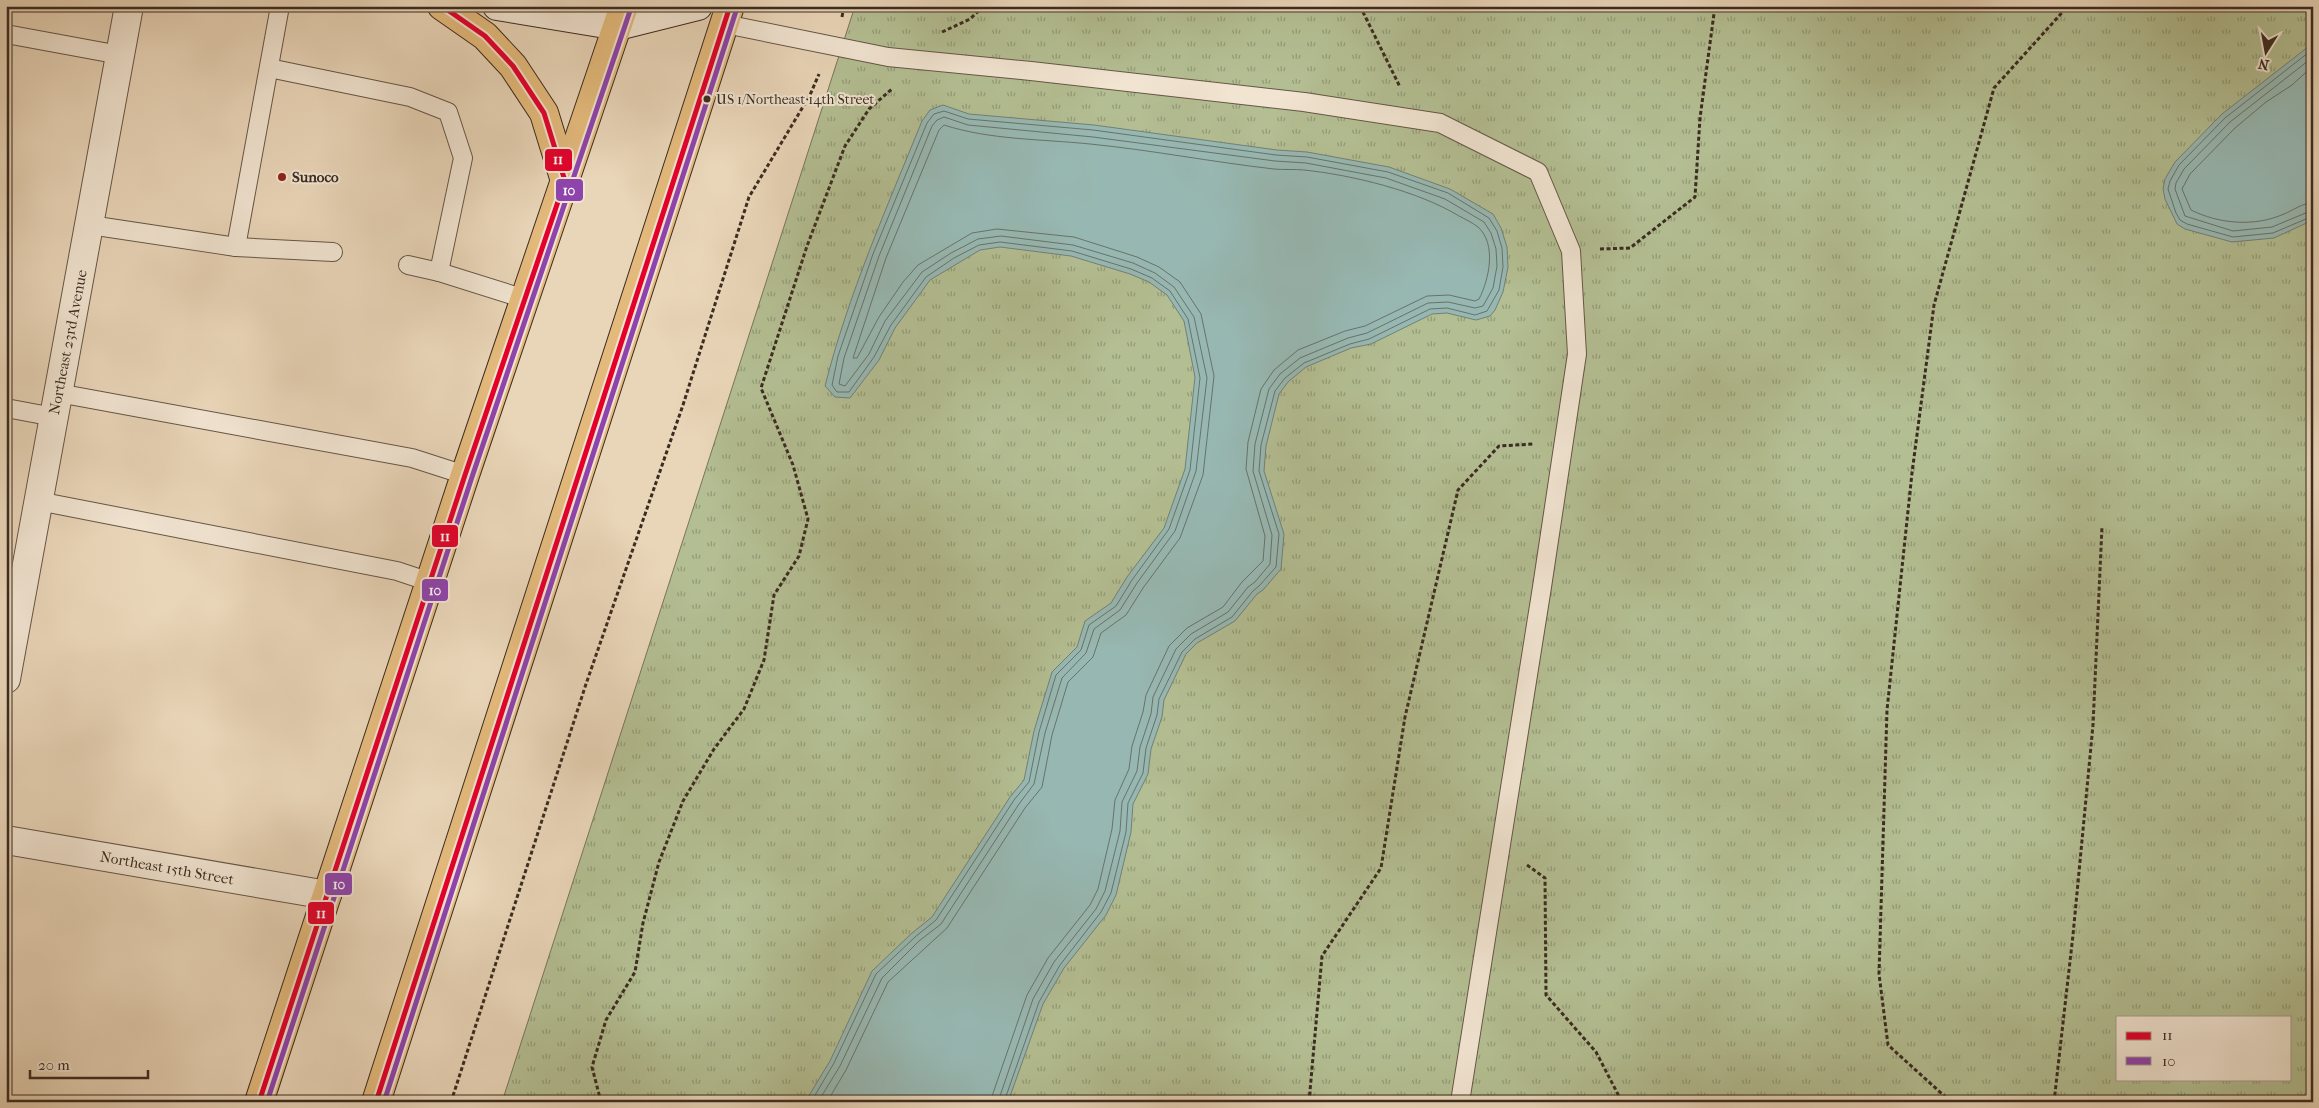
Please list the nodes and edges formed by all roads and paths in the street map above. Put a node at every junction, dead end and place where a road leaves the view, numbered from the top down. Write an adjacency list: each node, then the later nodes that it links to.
1 (129, 6): 14 (street, Northeast 23rd Avenue)
2 (280, 6): 16 (lane)
3 (442, 6): 18 (main road)
4 (497, 6): 11 (street)
5 (698, 6): 11 (street)
6 (984, 6): 15 (path)
7 (1360, 6): 17 (path)
8 (1715, 6): 21 (path)
9 (2068, 6): 45 (path)
10 (728, 15): 13 (lane); 39 (main road)
11 (622, 16): 18 (main road)
12 (6, 34): 14 (lane)
13 (830, 46): 15 (lane); 40 (path)
14 (120, 55): 19 (street, Northeast 23rd Avenue)
15 (926, 60): 17 (lane); 41 (path)
16 (269, 68): 20 (lane); 24 (lane)
17 (1415, 119): 21 (lane)
18 (565, 182): 25 (main road)
19 (90, 225): 20 (lane); 26 (street, Northeast 23rd Avenue)
20 (236, 247): 22 (lane)
21 (1572, 251): 28 (lane)
22 (333, 252)
23 (408, 265): 24 (lane)
24 (439, 272): 25 (lane)
25 (525, 299): 29 (main road)
26 (56, 405): 27 (lane); 29 (lane); 30 (street, Northeast 23rd Avenue)
27 (6, 408)
28 (1564, 442): 36 (lane); 42 (path)
29 (465, 475): 32 (main road)
30 (38, 501): 32 (lane); 33 (street, Northeast 23rd Avenue)
31 (2102, 526): 46 (path)
32 (430, 582): 37 (main road)
33 (11, 623): 34 (street, Northeast 23rd Avenue)
34 (6, 678)
35 (6, 840): 37 (street, Northeast 15th Street)
36 (1501, 845): 43 (lane); 44 (path)
37 (327, 895): 38 (main road)
38 (259, 1102)
39 (376, 1102)
40 (451, 1102)
41 (601, 1102)
42 (1309, 1102)
43 (1460, 1102)
44 (1622, 1102)
45 (1951, 1102)
46 (2054, 1102)

